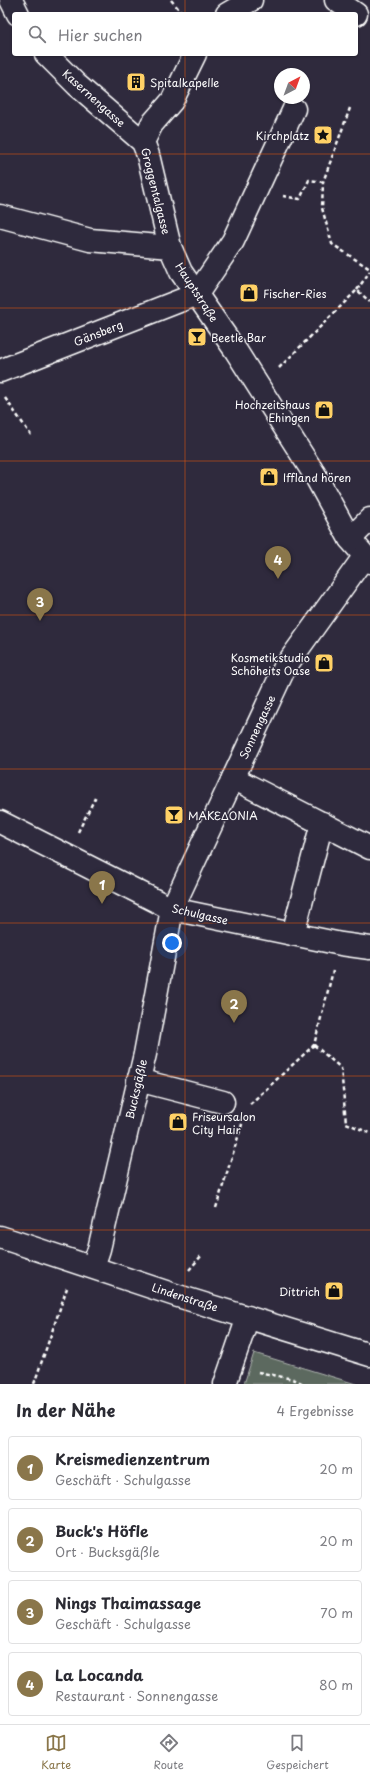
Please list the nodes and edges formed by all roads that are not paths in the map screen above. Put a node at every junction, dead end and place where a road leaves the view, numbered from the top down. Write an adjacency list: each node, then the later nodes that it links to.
1 (10, 0): 4 (street)
2 (251, 0): 5 (street)
3 (336, 0): 6 (street)
4 (17, 12)
5 (230, 12)
6 (353, 12)
7 (358, 15): 8 (street)
8 (370, 24)
9 (48, 56): 12 (street, Kasernengasse)
10 (194, 56): 12 (street, Groggentalgasse)
11 (294, 108): 15 (street)
12 (143, 142): 14 (street, Groggentalgasse)
13 (0, 216): 14 (street)
14 (170, 247): 15 (street, Hauptstraße)
15 (197, 294): 16 (street, Gänsberg); 18 (street, Hauptstraße)
16 (0, 371)
17 (370, 519): 18 (street)
18 (350, 540): 19 (street, Hauptstraße)
19 (367, 560): 20 (street, Sonnengasse)
20 (233, 778): 22 (street); 24 (street, Sonnengasse)
21 (0, 822): 24 (street, Schulgasse)
22 (322, 823): 23 (street); 25 (street)
23 (370, 848)
24 (172, 909): 25 (street, Schulgasse); 27 (street, Bucksgäßle)
25 (293, 934): 26 (street, Schulgasse)
26 (370, 948)
27 (138, 1080): 28 (street); 30 (street, Bucksgäßle)
28 (222, 1102)
29 (0, 1238): 30 (street, Lindenstraße)
30 (85, 1264): 31 (street, Lindenstraße)
31 (248, 1317): 32 (street, Lindenstraße); 33 (street)
32 (370, 1355)
33 (228, 1375)

